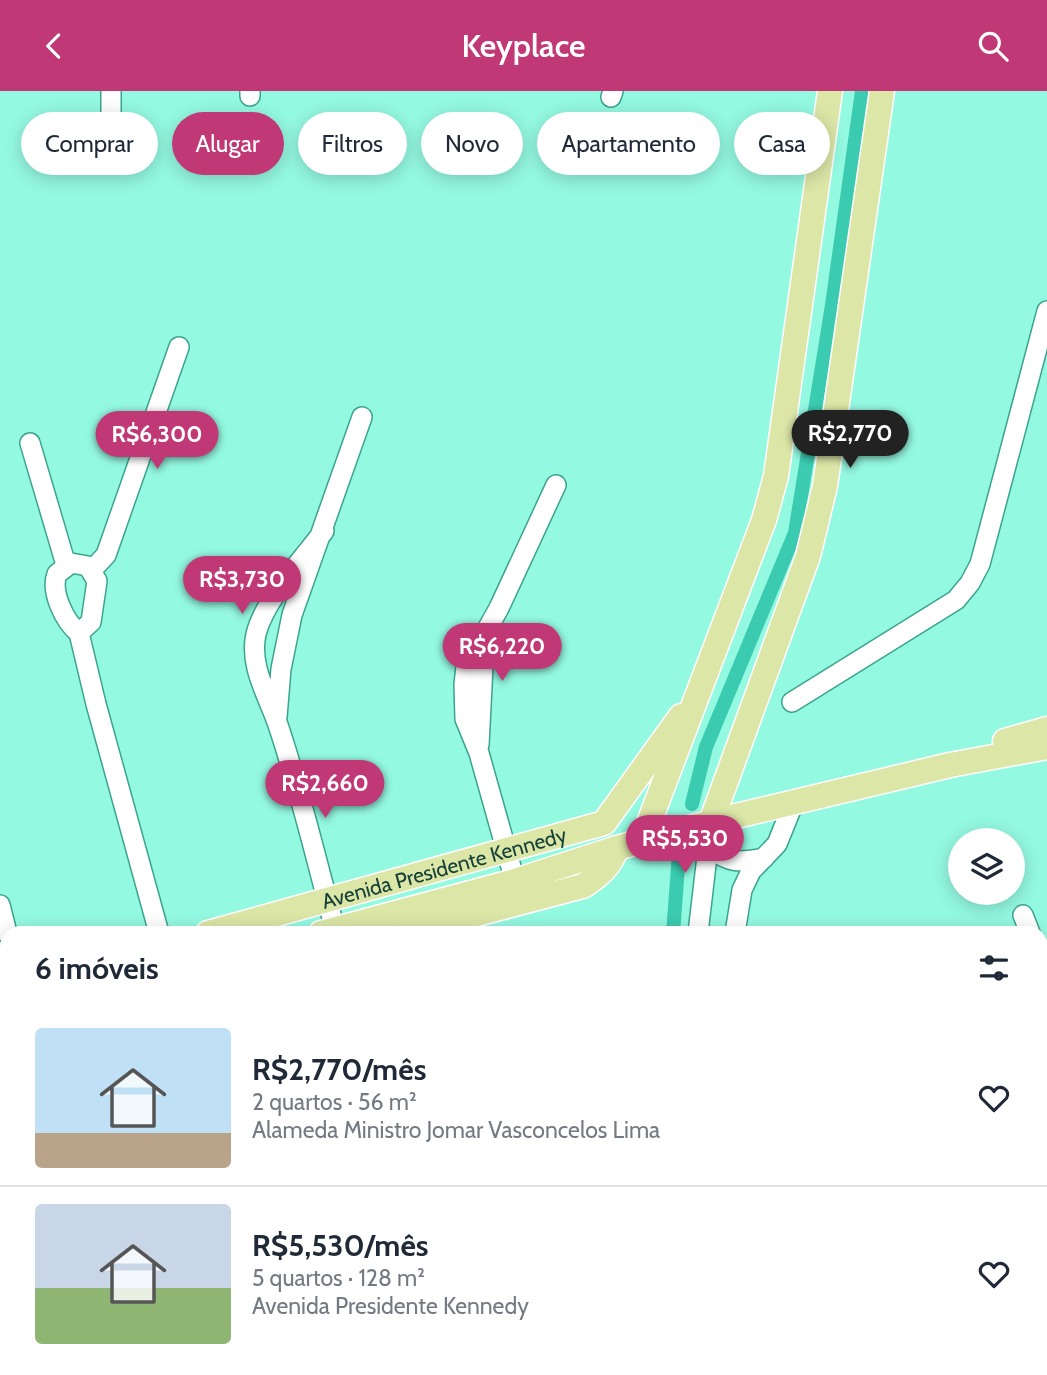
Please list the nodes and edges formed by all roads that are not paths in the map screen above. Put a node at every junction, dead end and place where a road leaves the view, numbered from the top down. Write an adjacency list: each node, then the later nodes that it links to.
1 (111, 91): 4 (street)
2 (830, 91): 16 (main road)
3 (882, 91): 23 (main road)
4 (111, 112)
5 (1047, 311): 17 (street)
6 (179, 347): 12 (street)
7 (362, 417): 10 (street)
8 (30, 443): 11 (street)
9 (556, 485): 26 (street)
10 (324, 531): 14 (street); 15 (street)
11 (65, 565): 12 (street); 13 (street)
12 (92, 570): 13 (street)
13 (79, 633): 32 (street)
14 (256, 641): 15 (street); 18 (street)
15 (286, 646): 18 (street)
16 (699, 690): 24 (main road); 26 (main road, Avenida Presidente Kennedy)
17 (792, 702)
18 (277, 721): 29 (street)
19 (1047, 729): 21 (main road, Avenida Presidente Kennedy)
20 (1047, 747): 21 (main road, Avenida Presidente Kennedy)
21 (950, 765): 22 (main road, Avenida Presidente Kennedy)
22 (794, 803): 23 (main road, Avenida Presidente Kennedy); 27 (street)
23 (709, 834): 24 (main road, Avenida Presidente Kennedy); 27 (street); 37 (street)
24 (642, 841): 25 (main road, Avenida Presidente Kennedy)
25 (617, 848): 28 (main road, Avenida Presidente Kennedy); 36 (main road)
26 (506, 850): 28 (street); 29 (main road, Avenida Presidente Kennedy)
27 (764, 858): 38 (street)
28 (515, 881): 35 (main road, Avenida Presidente Kennedy)
29 (327, 900): 33 (main road, Avenida Presidente Kennedy); 34 (street)
30 (0, 905): 31 (street)
31 (5, 926)
32 (157, 926)
33 (233, 926)
34 (328, 926)
35 (347, 926)
36 (430, 926)
37 (699, 926)
38 (736, 926)

